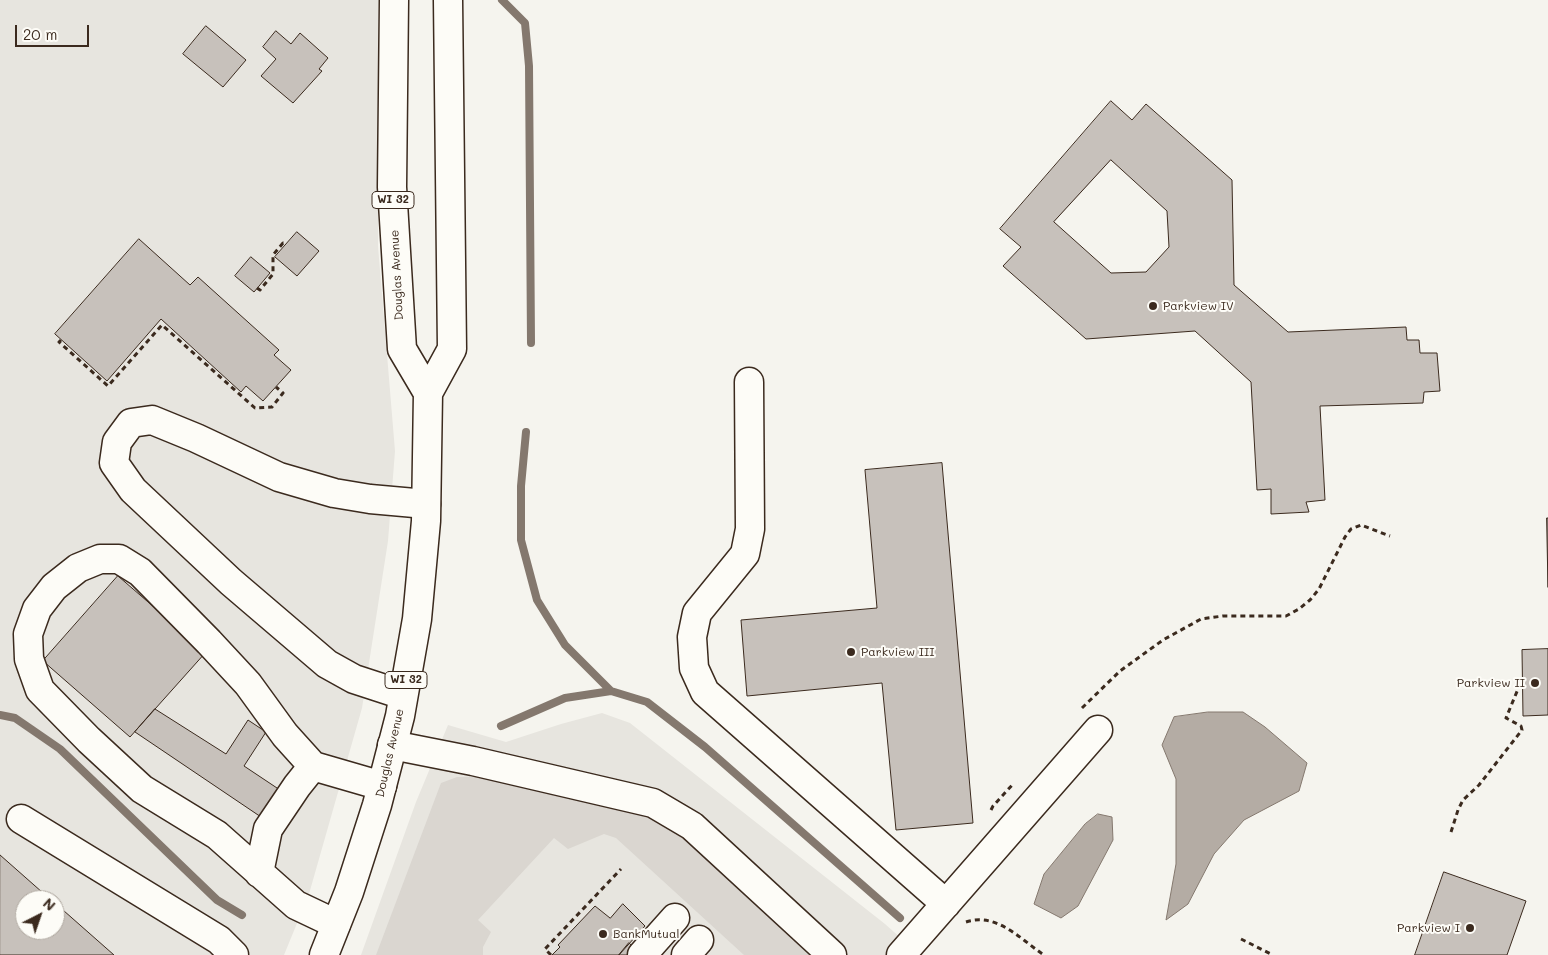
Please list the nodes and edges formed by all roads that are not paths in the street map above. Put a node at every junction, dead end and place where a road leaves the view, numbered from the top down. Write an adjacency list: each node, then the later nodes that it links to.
1 (394, 0): 4 (main road, Douglas Avenue / WI 32)
2 (448, 0): 4 (main road, Douglas Avenue / WI 32)
3 (750, 382): 13 (main road)
4 (428, 393): 5 (main road, Douglas Avenue / WI 32)
5 (426, 504): 6 (main road, Douglas Avenue / WI 32); 6 (main road)
6 (403, 694): 8 (main road, Douglas Avenue / WI 32)
7 (1098, 730): 13 (main road)
8 (392, 745): 10 (main road, Douglas Avenue / WI 32); 19 (main road)
9 (313, 766): 10 (main road); 12 (main road); 12 (main road)
10 (382, 786): 15 (main road, Douglas Avenue / WI 32)
11 (22, 819): 16 (main road)
12 (259, 873): 15 (main road)
13 (952, 914): 20 (main road)
14 (675, 918): 18 (main road)
15 (336, 924): 17 (main road, Douglas Avenue / WI 32)
16 (234, 955)
17 (324, 955)
18 (642, 955)
19 (832, 955)
20 (901, 955)

